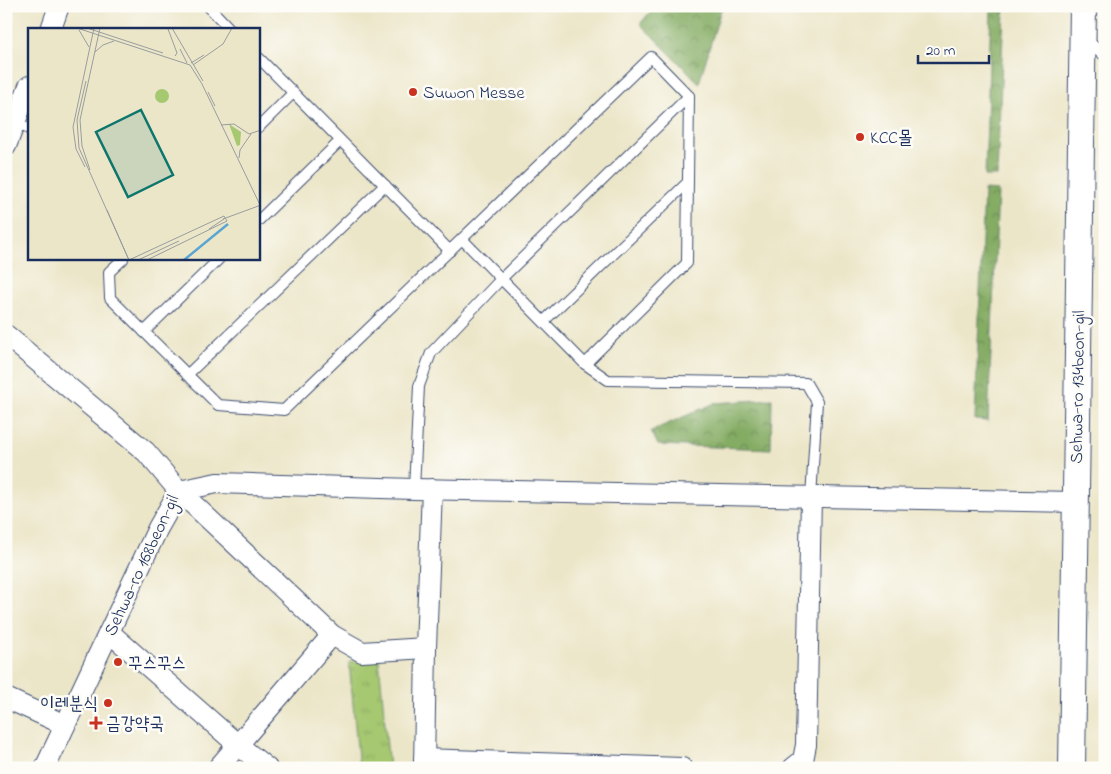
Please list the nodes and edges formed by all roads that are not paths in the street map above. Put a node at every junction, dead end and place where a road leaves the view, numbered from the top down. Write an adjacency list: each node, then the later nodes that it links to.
1 (59, 6): 4 (street)
2 (208, 6): 5 (lane)
3 (1083, 6): 6 (street, Sehwa-ro 134beon-gil)
4 (50, 28)
5 (229, 28)
6 (1082, 36): 7 (lane); 32 (street, Sehwa-ro 134beon-gil)
7 (1105, 56)
8 (260, 59): 10 (lane)
9 (28, 92): 13 (street)
10 (293, 93): 12 (lane); 14 (lane)
11 (689, 96): 16 (lane); 19 (lane); 23 (lane)
12 (260, 125)
13 (22, 126): 15 (street)
14 (340, 141): 17 (lane); 18 (lane)
15 (6, 146)
16 (688, 182): 24 (lane); 27 (lane)
17 (385, 185): 20 (lane); 28 (lane)
18 (260, 219)
19 (462, 239): 20 (lane); 23 (lane)
20 (450, 251): 28 (lane)
21 (122, 260): 25 (lane)
22 (218, 260): 25 (lane)
23 (501, 279): 24 (lane); 29 (lane)
24 (544, 322): 27 (lane)
25 (144, 332): 28 (lane)
26 (6, 335): 30 (street, Sehwa-ro 168beon-gil)
27 (586, 364): 31 (lane)
28 (188, 375)
29 (423, 489): 30 (street); 31 (street); 35 (street)
30 (179, 491): 33 (street, Sehwa-ro 168beon-gil); 34 (street)
31 (811, 497): 32 (street); 44 (street)
32 (1076, 502): 45 (street, Sehwa-ro 134beon-gil)
33 (109, 632): 37 (street, Sehwa-ro 168beon-gil); 38 (street)
34 (332, 635): 35 (street); 38 (street)
35 (426, 648): 39 (street)
36 (6, 698): 37 (street)
37 (64, 725): 40 (street, Sehwa-ro 168beon-gil)
38 (238, 745): 41 (street); 42 (street)
39 (424, 764): 43 (street)
40 (45, 768)
41 (218, 768)
42 (267, 768)
43 (682, 768)
44 (793, 768)
45 (1072, 768)

